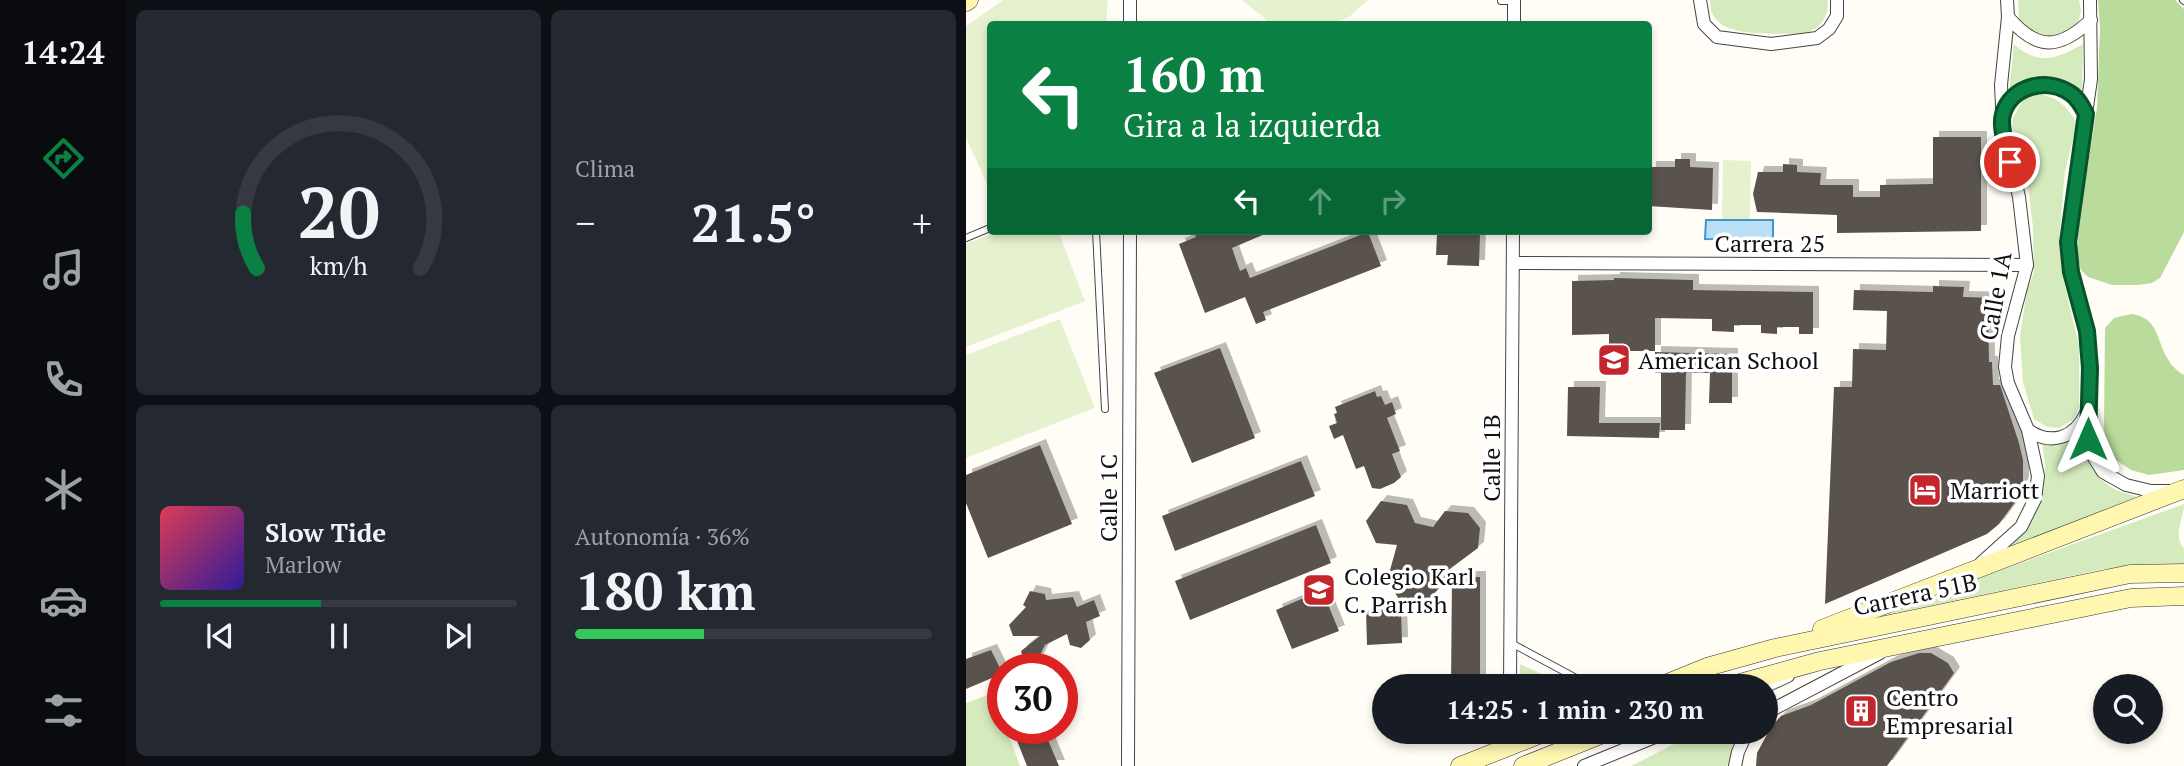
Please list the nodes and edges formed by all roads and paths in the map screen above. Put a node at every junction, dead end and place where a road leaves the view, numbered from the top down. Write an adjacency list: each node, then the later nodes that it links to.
1 (1130, 0): 9 (street)
2 (1700, 0): 3 (street)
3 (1837, 0)
4 (2007, 0): 7 (street, Calle 1A)
5 (2090, 0): 8 (street)
6 (1510, 1): 10 (street)
7 (2008, 17): 8 (street); 12 (street, Calle 1A)
8 (2091, 20): 11 (street)
9 (1130, 21)
10 (1513, 21)
11 (2086, 114): 12 (street); 21 (street)
12 (2002, 115): 19 (street, Calle 1A)
13 (987, 229): 17 (lane)
14 (1097, 235): 20 (lane)
15 (1130, 235): 41 (street, Calle 1C)
16 (1513, 235): 18 (street, Calle 1B)
17 (966, 238)
18 (1513, 263): 19 (street, Carrera 25); 27 (street, Calle 1B)
19 (2027, 265): 22 (street, Calle 1A)
20 (1105, 409)
21 (2087, 412): 22 (street); 23 (street)
22 (2028, 430): 24 (street, Calle 1A)
23 (2182, 490): 24 (main road)
24 (1971, 571): 29 (main road)
25 (2184, 573): 29 (main road, Carrera 51B)
26 (2184, 596): 28 (main road, Carrera 51B)
27 (1511, 643): 31 (street, Calle 1B); 32 (lane)
28 (1892, 647): 30 (main road, Carrera 51B); 36 (street)
29 (1775, 648): 33 (main road, Carrera 51B)
30 (1820, 661): 34 (main road, Carrera 51B); 35 (street)
31 (1510, 674)
32 (1569, 674)
33 (1689, 674)
34 (1773, 674)
35 (1778, 680)
36 (1778, 707)
37 (1500, 744): 42 (main road)
38 (1578, 744): 43 (main road)
39 (1638, 744): 44 (street)
40 (1742, 744): 45 (street)
41 (1128, 766)
42 (1460, 766)
43 (1523, 766)
44 (1584, 766)
45 (1735, 766)

